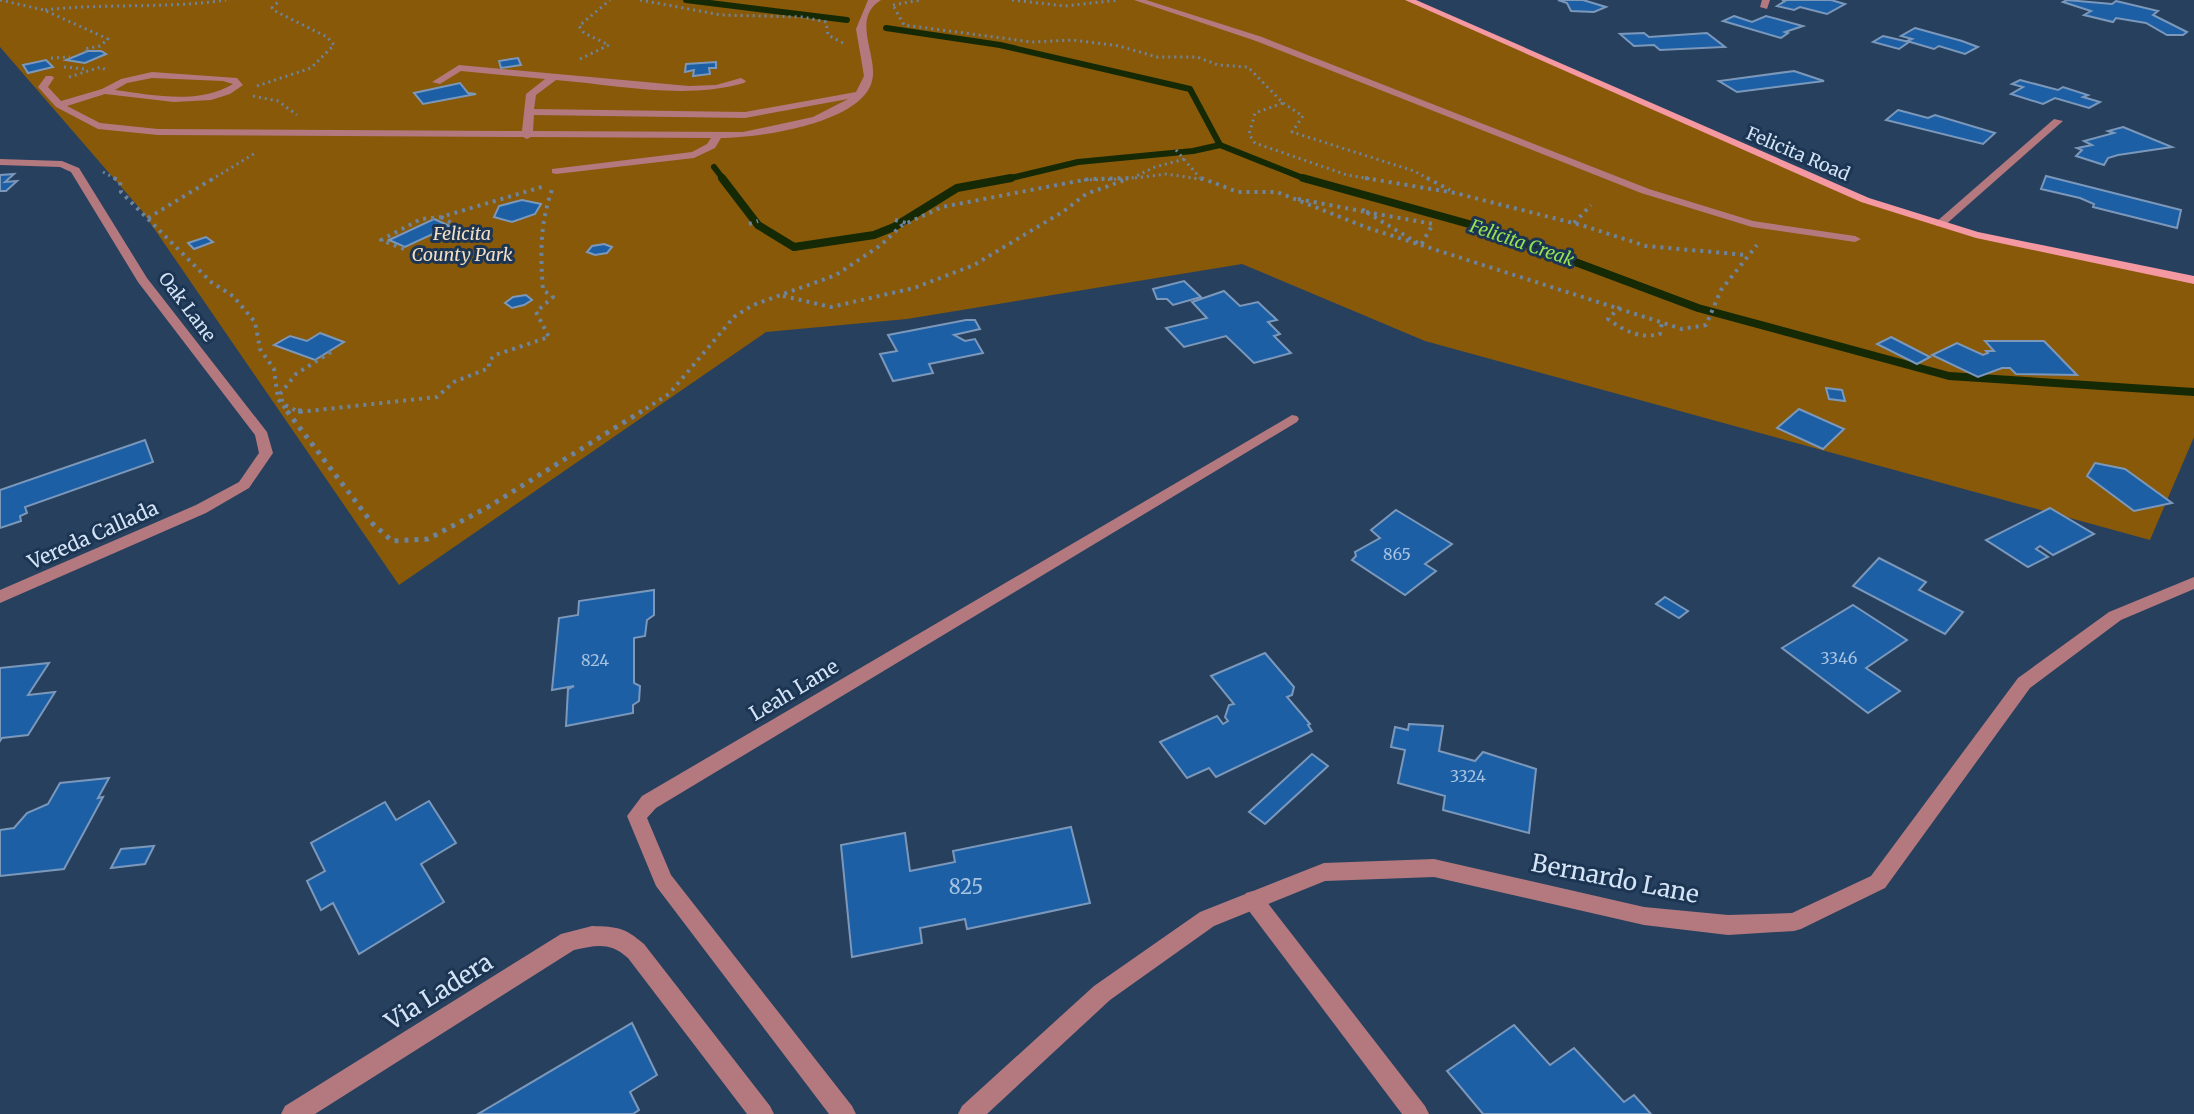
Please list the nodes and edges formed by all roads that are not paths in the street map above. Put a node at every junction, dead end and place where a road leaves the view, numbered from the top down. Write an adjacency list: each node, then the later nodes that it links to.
1 (1138, 0): 18 (street)
2 (1409, 0): 17 (main road, Felicita Road)
3 (871, 1): 9 (street)
4 (555, 76): 6 (street); 7 (street); 11 (street)
5 (49, 78): 10 (street)
6 (741, 81)
7 (437, 82)
8 (105, 91): 8 (street); 10 (street)
9 (860, 94): 11 (street); 13 (street)
10 (59, 105): 14 (street)
11 (528, 112): 14 (street)
12 (2058, 121): 17 (street)
13 (718, 135): 14 (street); 16 (street)
14 (527, 136)
15 (0, 162): 21 (street, Oak Lane)
16 (556, 171)
17 (1940, 224): 19 (main road, Felicita Road)
18 (1855, 239)
19 (2194, 280)
20 (1292, 419): 27 (street, Leah Lane)
21 (201, 509): 23 (street, Vereda Callada)
22 (2194, 583): 24 (street, Bernardo Lane)
23 (0, 597)
24 (1253, 900): 28 (street, Bernardo Lane); 29 (street)
25 (293, 1114): 26 (street, Via Ladera)
26 (762, 1114)
27 (844, 1114)
28 (970, 1114)
29 (1417, 1114)

